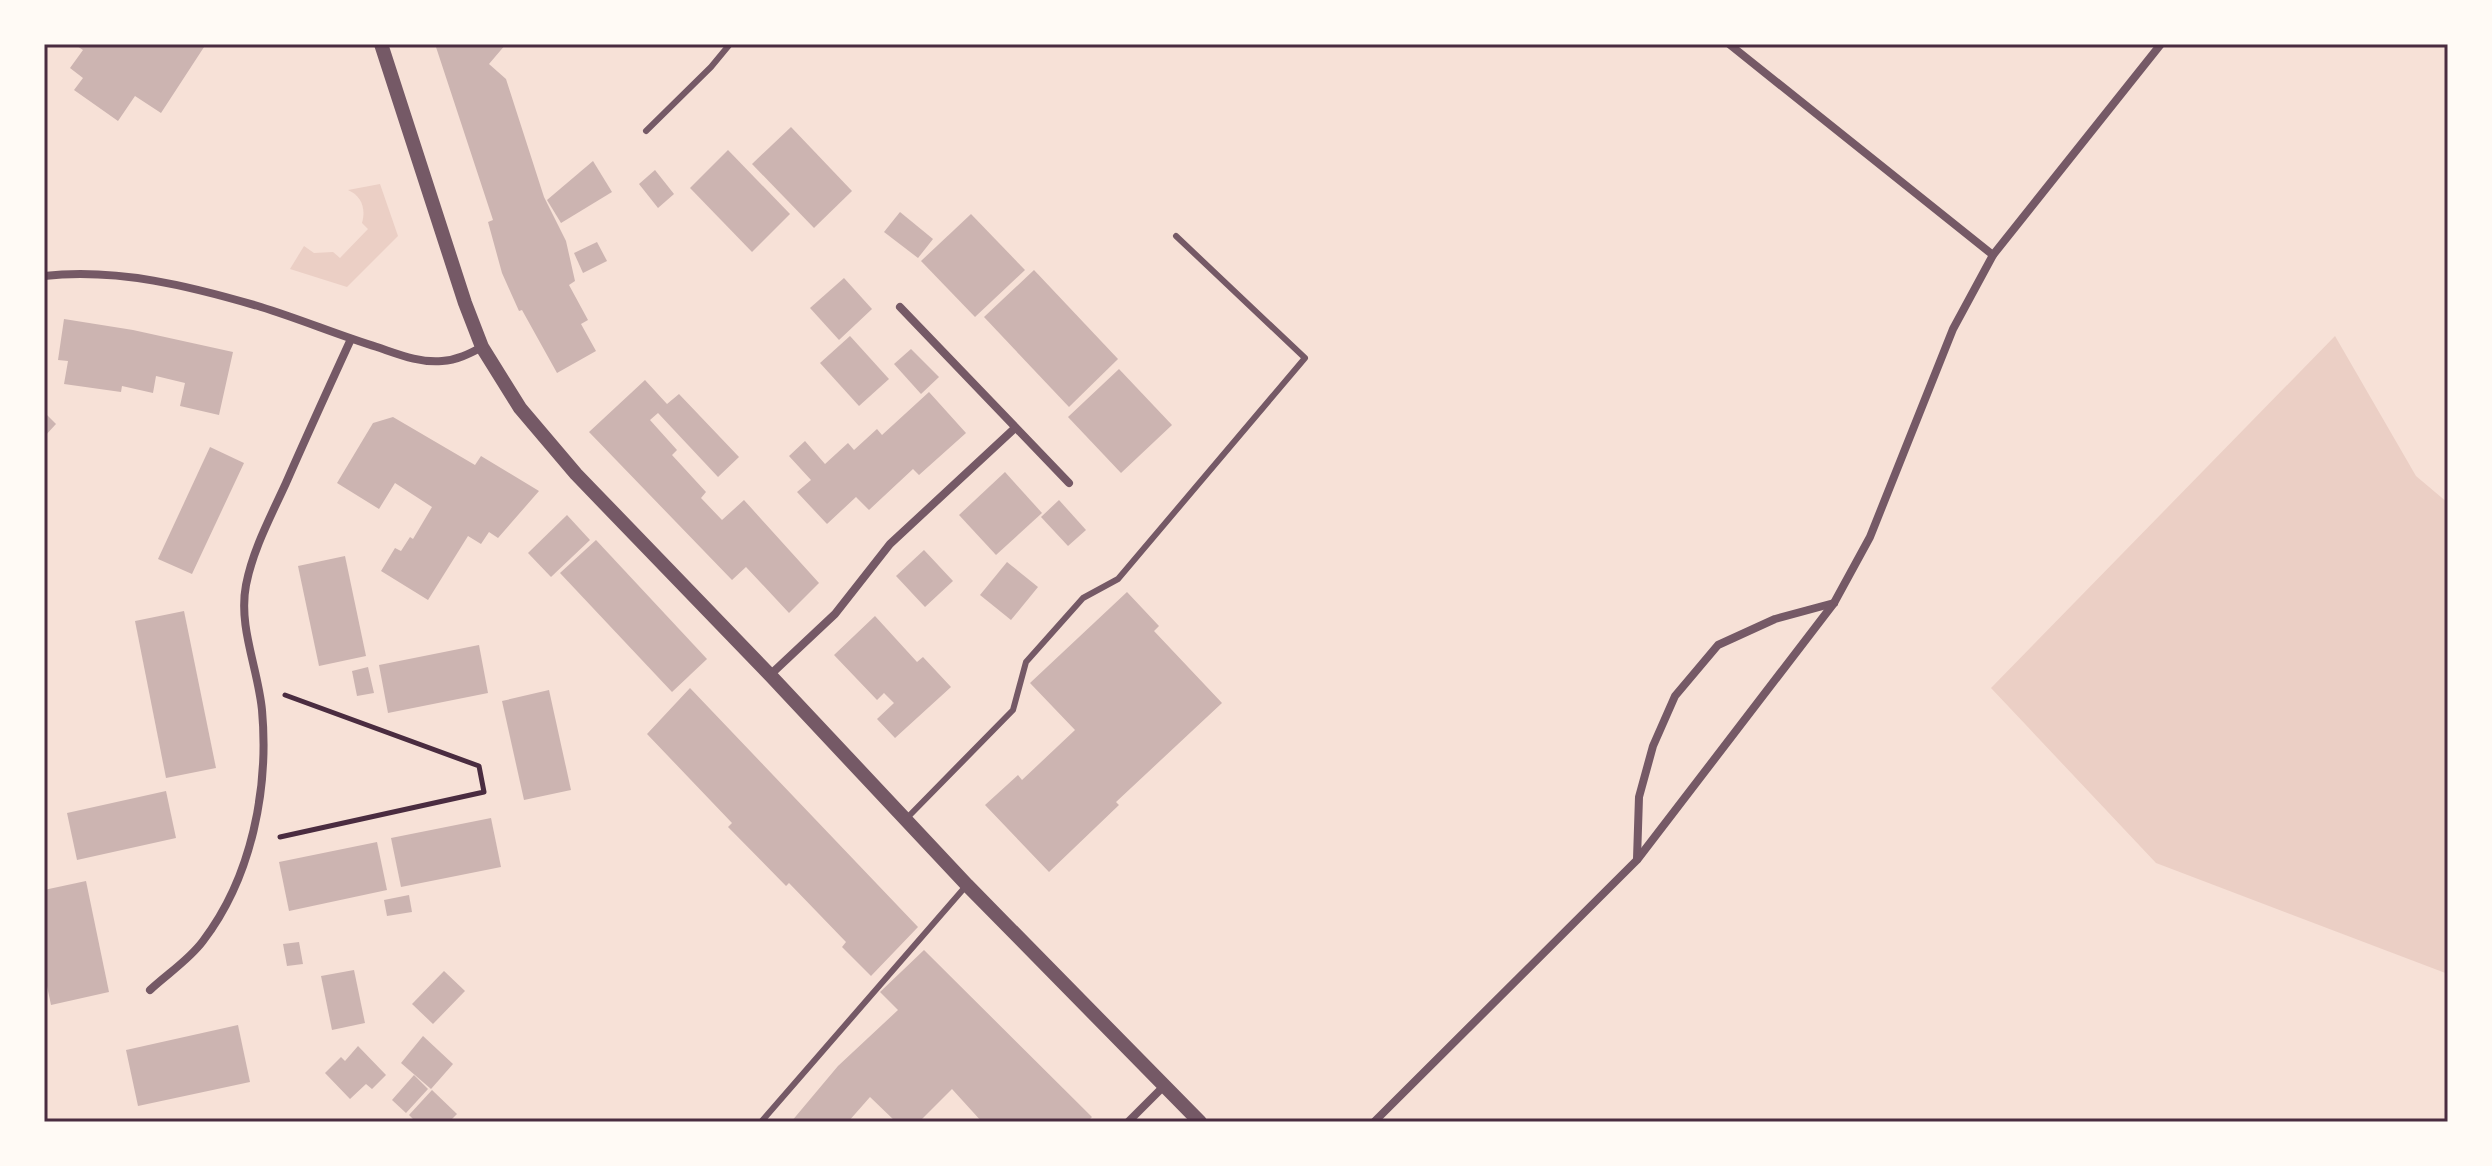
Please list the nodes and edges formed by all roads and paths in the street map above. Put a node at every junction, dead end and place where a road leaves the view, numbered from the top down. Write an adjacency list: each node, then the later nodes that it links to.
1 (381, 44): 11 (street)
2 (730, 44): 5 (lane)
3 (1729, 44): 7 (street)
4 (2161, 44): 7 (street)
5 (646, 131)
6 (1176, 236): 17 (lane)
7 (1993, 255): 14 (street)
8 (44, 276): 10 (street)
9 (900, 307): 12 (street)
10 (351, 339): 11 (street); 16 (street)
11 (482, 347): 15 (street)
12 (1015, 428): 13 (street); 15 (street)
13 (1069, 483)
14 (1834, 603): 19 (street); 19 (street)
15 (770, 675): 17 (street)
16 (258, 685): 18 (street); 18 (path)
17 (906, 819): 20 (street)
18 (251, 844): 21 (street)
19 (1637, 860): 26 (street)
20 (967, 885): 22 (street); 23 (lane)
21 (150, 990)
22 (1164, 1086): 24 (street); 25 (street)
23 (761, 1122)
24 (1128, 1122)
25 (1200, 1122)
26 (1374, 1122)

